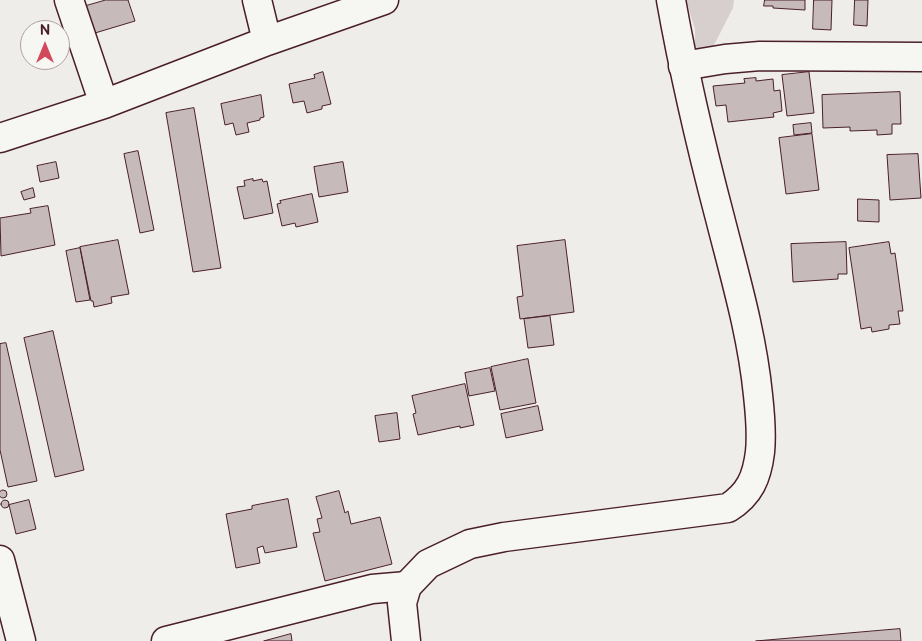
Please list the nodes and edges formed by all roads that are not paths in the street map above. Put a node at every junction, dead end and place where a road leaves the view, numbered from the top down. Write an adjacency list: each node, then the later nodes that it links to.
1 (69, 0): 8 (street)
2 (257, 0): 5 (street)
3 (672, 0): 7 (street)
4 (369, 2): 5 (street)
5 (267, 41): 8 (street)
6 (922, 57): 7 (street)
7 (683, 66): 11 (street)
8 (104, 104): 9 (street)
9 (0, 138)
10 (0, 562): 12 (street)
11 (407, 586): 13 (street); 14 (street)
12 (21, 641)
13 (166, 641)
14 (406, 641)

